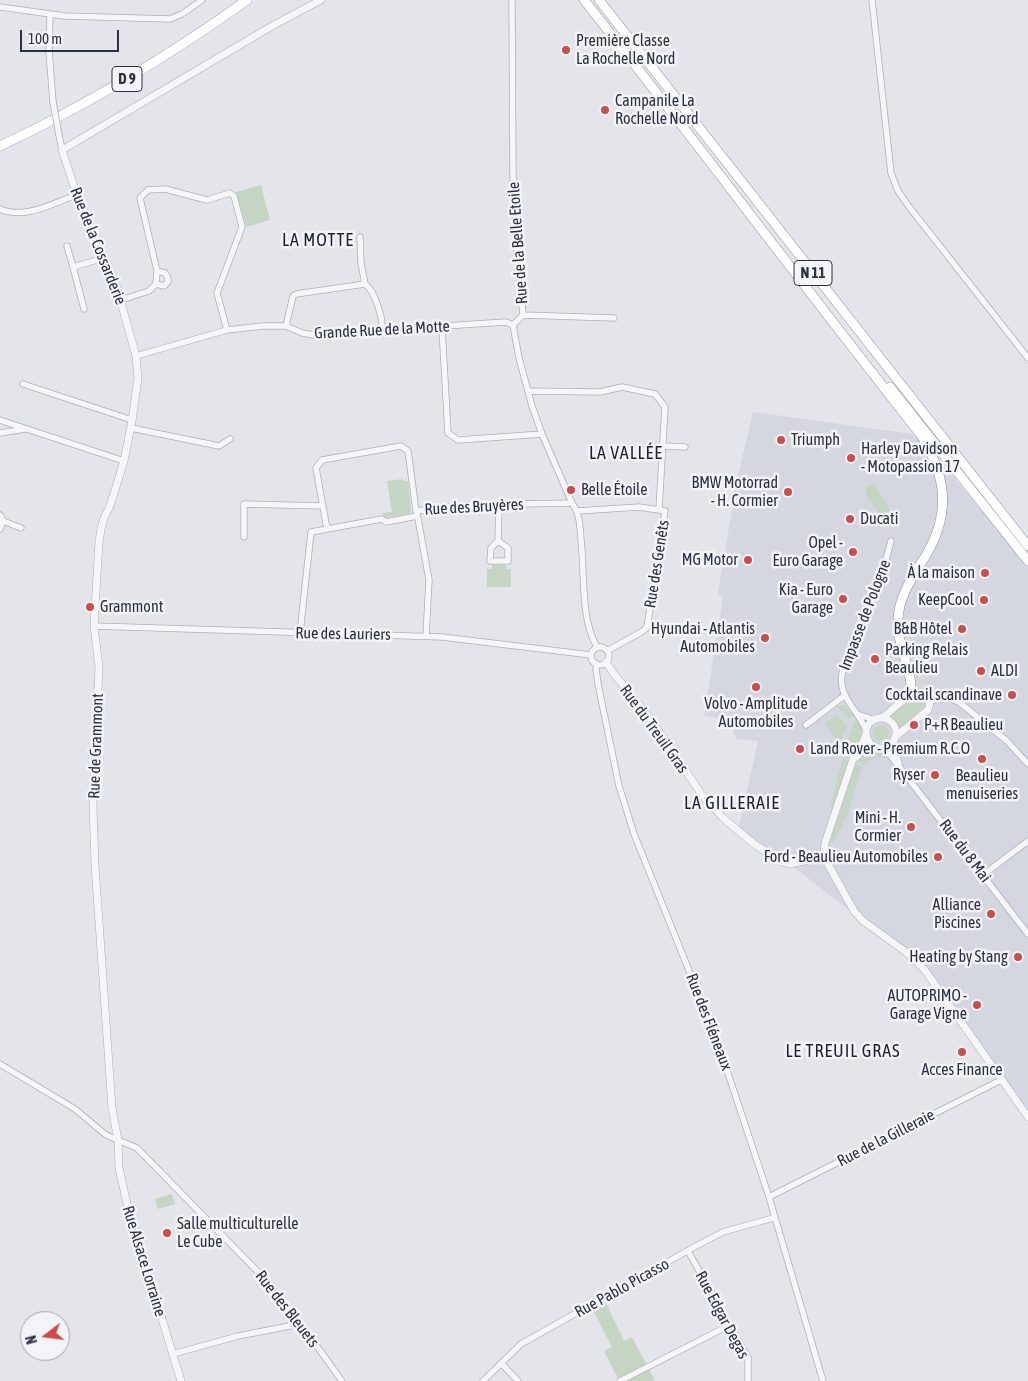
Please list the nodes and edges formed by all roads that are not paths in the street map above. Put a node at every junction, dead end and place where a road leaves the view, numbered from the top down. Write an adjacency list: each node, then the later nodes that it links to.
1 (202, 0): 9 (street)
2 (247, 0): 10 (main road, D 9)
3 (321, 0): 11 (street)
4 (512, 0): 24 (street, Rue de la Belle Etoile)
5 (584, 0): 12 (main road, N 11)
6 (598, 0): 59 (main road, N 11)
7 (872, 0): 32 (street)
8 (0, 7): 9 (street)
9 (50, 15): 11 (street, Rue de la Cossarderie, bridge)
10 (0, 146)
11 (62, 150): 13 (street, Rue de la Cossarderie)
12 (734, 191): 60 (main road, N 11); 69 (main road)
13 (77, 195): 14 (street); 17 (street, Rue de la Cossarderie)
14 (0, 209)
15 (360, 237): 21 (street)
16 (67, 246): 18 (street)
17 (104, 258): 18 (street); 22 (street, Rue de la Cossarderie)
18 (73, 267): 23 (street)
19 (157, 271): 20 (street); 20 (street); 29 (street)
20 (156, 284): 22 (street)
21 (365, 284): 27 (street); 30 (street)
22 (121, 300): 31 (street, Rue de la Cossarderie)
23 (84, 309)
24 (523, 315): 25 (street); 26 (street, Rue de la Belle Etoile)
25 (614, 318)
26 (514, 325): 28 (street, Grande Rue de la Motte); 34 (street, Rue de la Belle Etoile)
27 (286, 326): 29 (street, Grande Rue de la Motte); 30 (street, Grande Rue de la Motte)
28 (442, 328): 30 (street, Grande Rue de la Motte); 40 (street)
29 (227, 330): 31 (street, Grande Rue de la Motte)
30 (382, 330)
31 (136, 356): 36 (street, Rue de Grammont)
32 (1028, 358)
33 (23, 384): 36 (street)
34 (528, 391): 40 (street, Rue de la Belle Etoile); 42 (street)
35 (0, 420): 38 (street)
36 (132, 420): 37 (street, Rue de Grammont)
37 (131, 428): 41 (street); 44 (street, Rue de Grammont)
38 (27, 429): 39 (street); 44 (street)
39 (0, 433)
40 (542, 434): 45 (street, Rue de la Belle Etoile)
41 (230, 439)
42 (662, 446): 43 (street); 48 (street)
43 (685, 447)
44 (124, 460): 61 (street, Rue de Grammont)
45 (572, 503): 46 (street, Rue des Bruyères); 49 (street, Rue de la Belle Etoile)
46 (499, 505): 50 (street, Rue des Bruyères); 57 (street)
47 (323, 506): 50 (street, Rue des Bruyères); 55 (street, Rue des Bruyères); 56 (street)
48 (659, 509): 49 (street, Rue des Genêts); 65 (street, Rue des Genêts)
49 (578, 511): 64 (street)
50 (417, 514): 55 (street); 63 (street)
51 (0, 515): 52 (street)
52 (3, 521): 53 (street); 54 (street)
53 (21, 528)
54 (0, 529)
55 (327, 529): 62 (street)
56 (244, 537)
57 (498, 541)
58 (892, 541): 70 (street, Impasse de Pologne)
59 (1027, 544)
60 (1028, 561)
61 (94, 626): 62 (street, Rue des Lauriers); 88 (street, Rue de Grammont)
62 (300, 633): 63 (street, Rue des Lauriers)
63 (426, 636): 66 (street, Rue des Lauriers)
64 (597, 648): 65 (street); 66 (street)
65 (607, 651): 67 (street)
66 (591, 655): 68 (street)
67 (606, 662): 68 (street); 82 (street, Rue du Treuil Gras)
68 (597, 664): 89 (street, Rue des Fléneaux)
69 (911, 694): 71 (street); 73 (street)
70 (844, 696): 72 (street, Impasse de Pologne); 74 (street)
71 (929, 701): 76 (street); 79 (street)
72 (858, 714): 73 (street); 75 (street, Impasse de Pologne)
73 (877, 719): 75 (street); 76 (street)
74 (806, 724)
75 (866, 732): 77 (street); 78 (street)
76 (894, 739): 77 (street); 80 (street)
77 (877, 748): 78 (street); 80 (street, Rue du 8 Mai)
78 (852, 760): 82 (street)
79 (1028, 764)
80 (901, 769): 83 (street, Rue du 8 Mai)
81 (1028, 841): 83 (street)
82 (824, 857): 86 (street)
83 (983, 875): 84 (street, Rue du 8 Mai)
84 (1028, 934)
85 (0, 1064): 88 (street, Rue des Bleuets)
86 (1003, 1079): 87 (street); 89 (street, Rue de la Gilleraie)
87 (1028, 1116)
88 (118, 1140): 92 (street, Rue des Bleuets); 94 (street, Rue Alsace Lorraine)
89 (768, 1197): 90 (street, Rue des Fléneaux)
90 (774, 1218): 91 (street, Rue Pablo Picasso); 104 (street, Rue des Fléneaux)
91 (688, 1251): 93 (street, Rue Edgar Degas); 95 (street, Rue Pablo Picasso)
92 (300, 1324): 94 (street); 98 (street, Rue des Bleuets)
93 (730, 1325): 96 (street); 103 (street, Rue Edgar Degas)
94 (173, 1354): 97 (street, Rue Alsace Lorraine)
95 (501, 1363): 99 (street, Rue Pablo Picasso); 100 (street)
96 (634, 1374): 101 (street); 102 (street)
97 (181, 1381)
98 (342, 1381)
99 (483, 1381)
100 (518, 1381)
101 (620, 1381)
102 (637, 1381)
103 (748, 1381)
104 (823, 1381)

